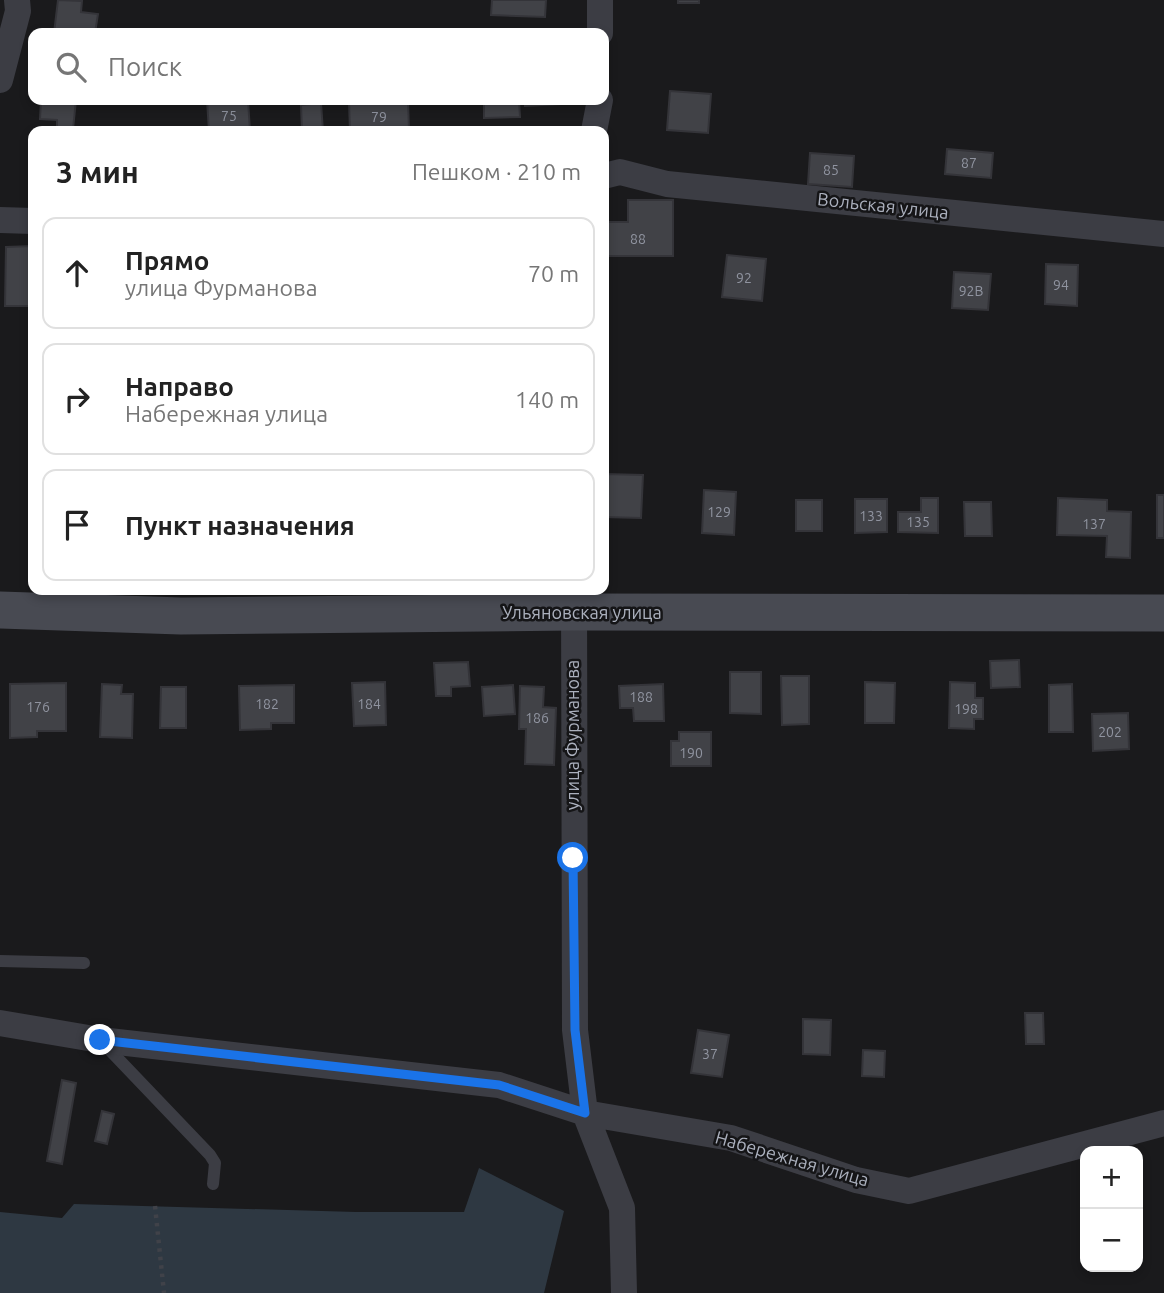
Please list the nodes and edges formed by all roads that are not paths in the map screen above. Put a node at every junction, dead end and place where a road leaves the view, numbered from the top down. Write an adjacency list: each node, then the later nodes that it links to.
1 (17, 0): 4 (street)
2 (600, 0): 3 (street)
3 (600, 28)
4 (0, 80)
5 (599, 105): 6 (street)
6 (595, 126)
7 (609, 175): 10 (street, Вольская улица)
8 (0, 220): 9 (street)
9 (28, 220)
10 (1164, 234)
11 (574, 601): 12 (street, Ульяновская улица); 13 (street, Ульяновская улица); 18 (street, улица Фурманова)
12 (0, 610)
13 (1164, 613)
14 (0, 961): 15 (lane)
15 (85, 963)
16 (0, 1023): 17 (street, Набережная улица)
17 (100, 1040): 18 (street, Набережная улица); 20 (lane)
18 (585, 1113): 19 (street, Набережная улица); 21 (street, улица Фурманова)
19 (1164, 1123)
20 (213, 1184)
21 (624, 1293)

